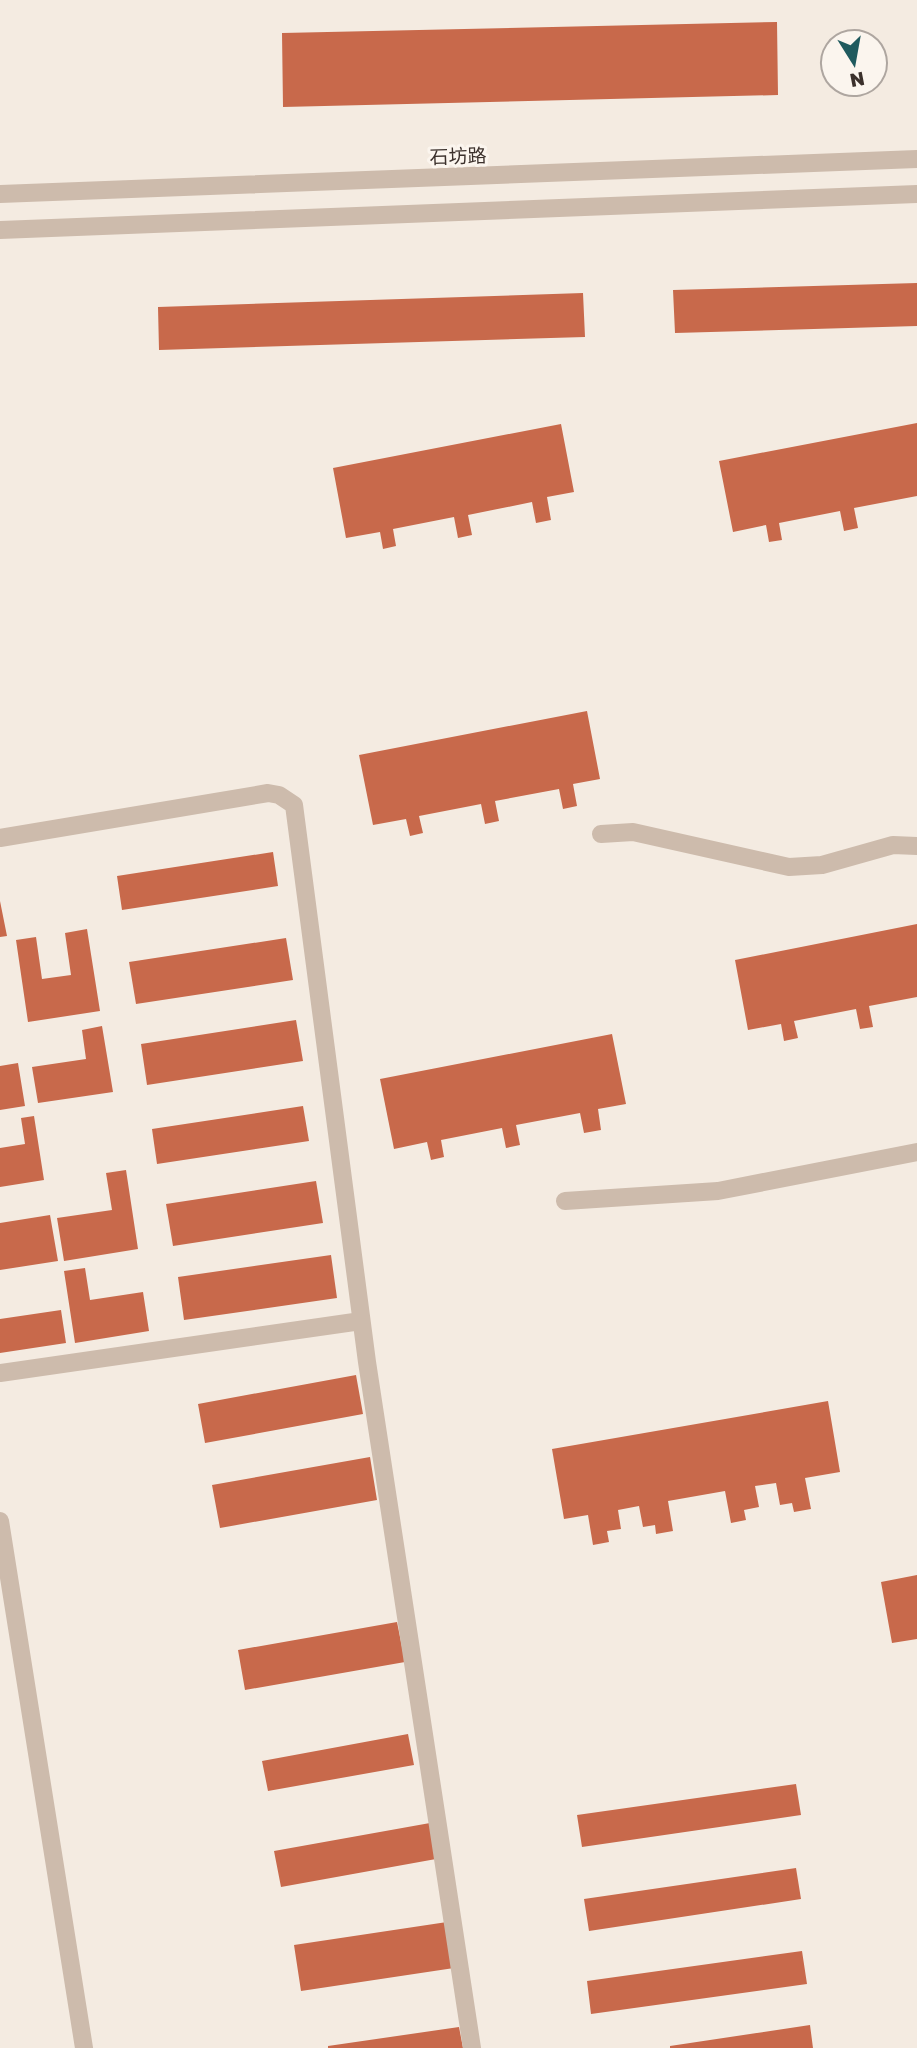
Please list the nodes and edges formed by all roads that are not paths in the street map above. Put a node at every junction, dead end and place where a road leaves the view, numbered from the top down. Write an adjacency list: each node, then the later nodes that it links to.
1 (917, 159): 2 (street, 石坊路)
2 (0, 194)
3 (917, 194): 4 (street)
4 (0, 230)
5 (601, 834): 7 (street)
6 (0, 838): 10 (street)
7 (917, 846)
8 (917, 1152): 9 (street)
9 (565, 1201)
10 (361, 1321): 11 (street); 14 (street)
11 (0, 1373)
12 (0, 1521): 13 (street)
13 (84, 2048)
14 (472, 2048)

